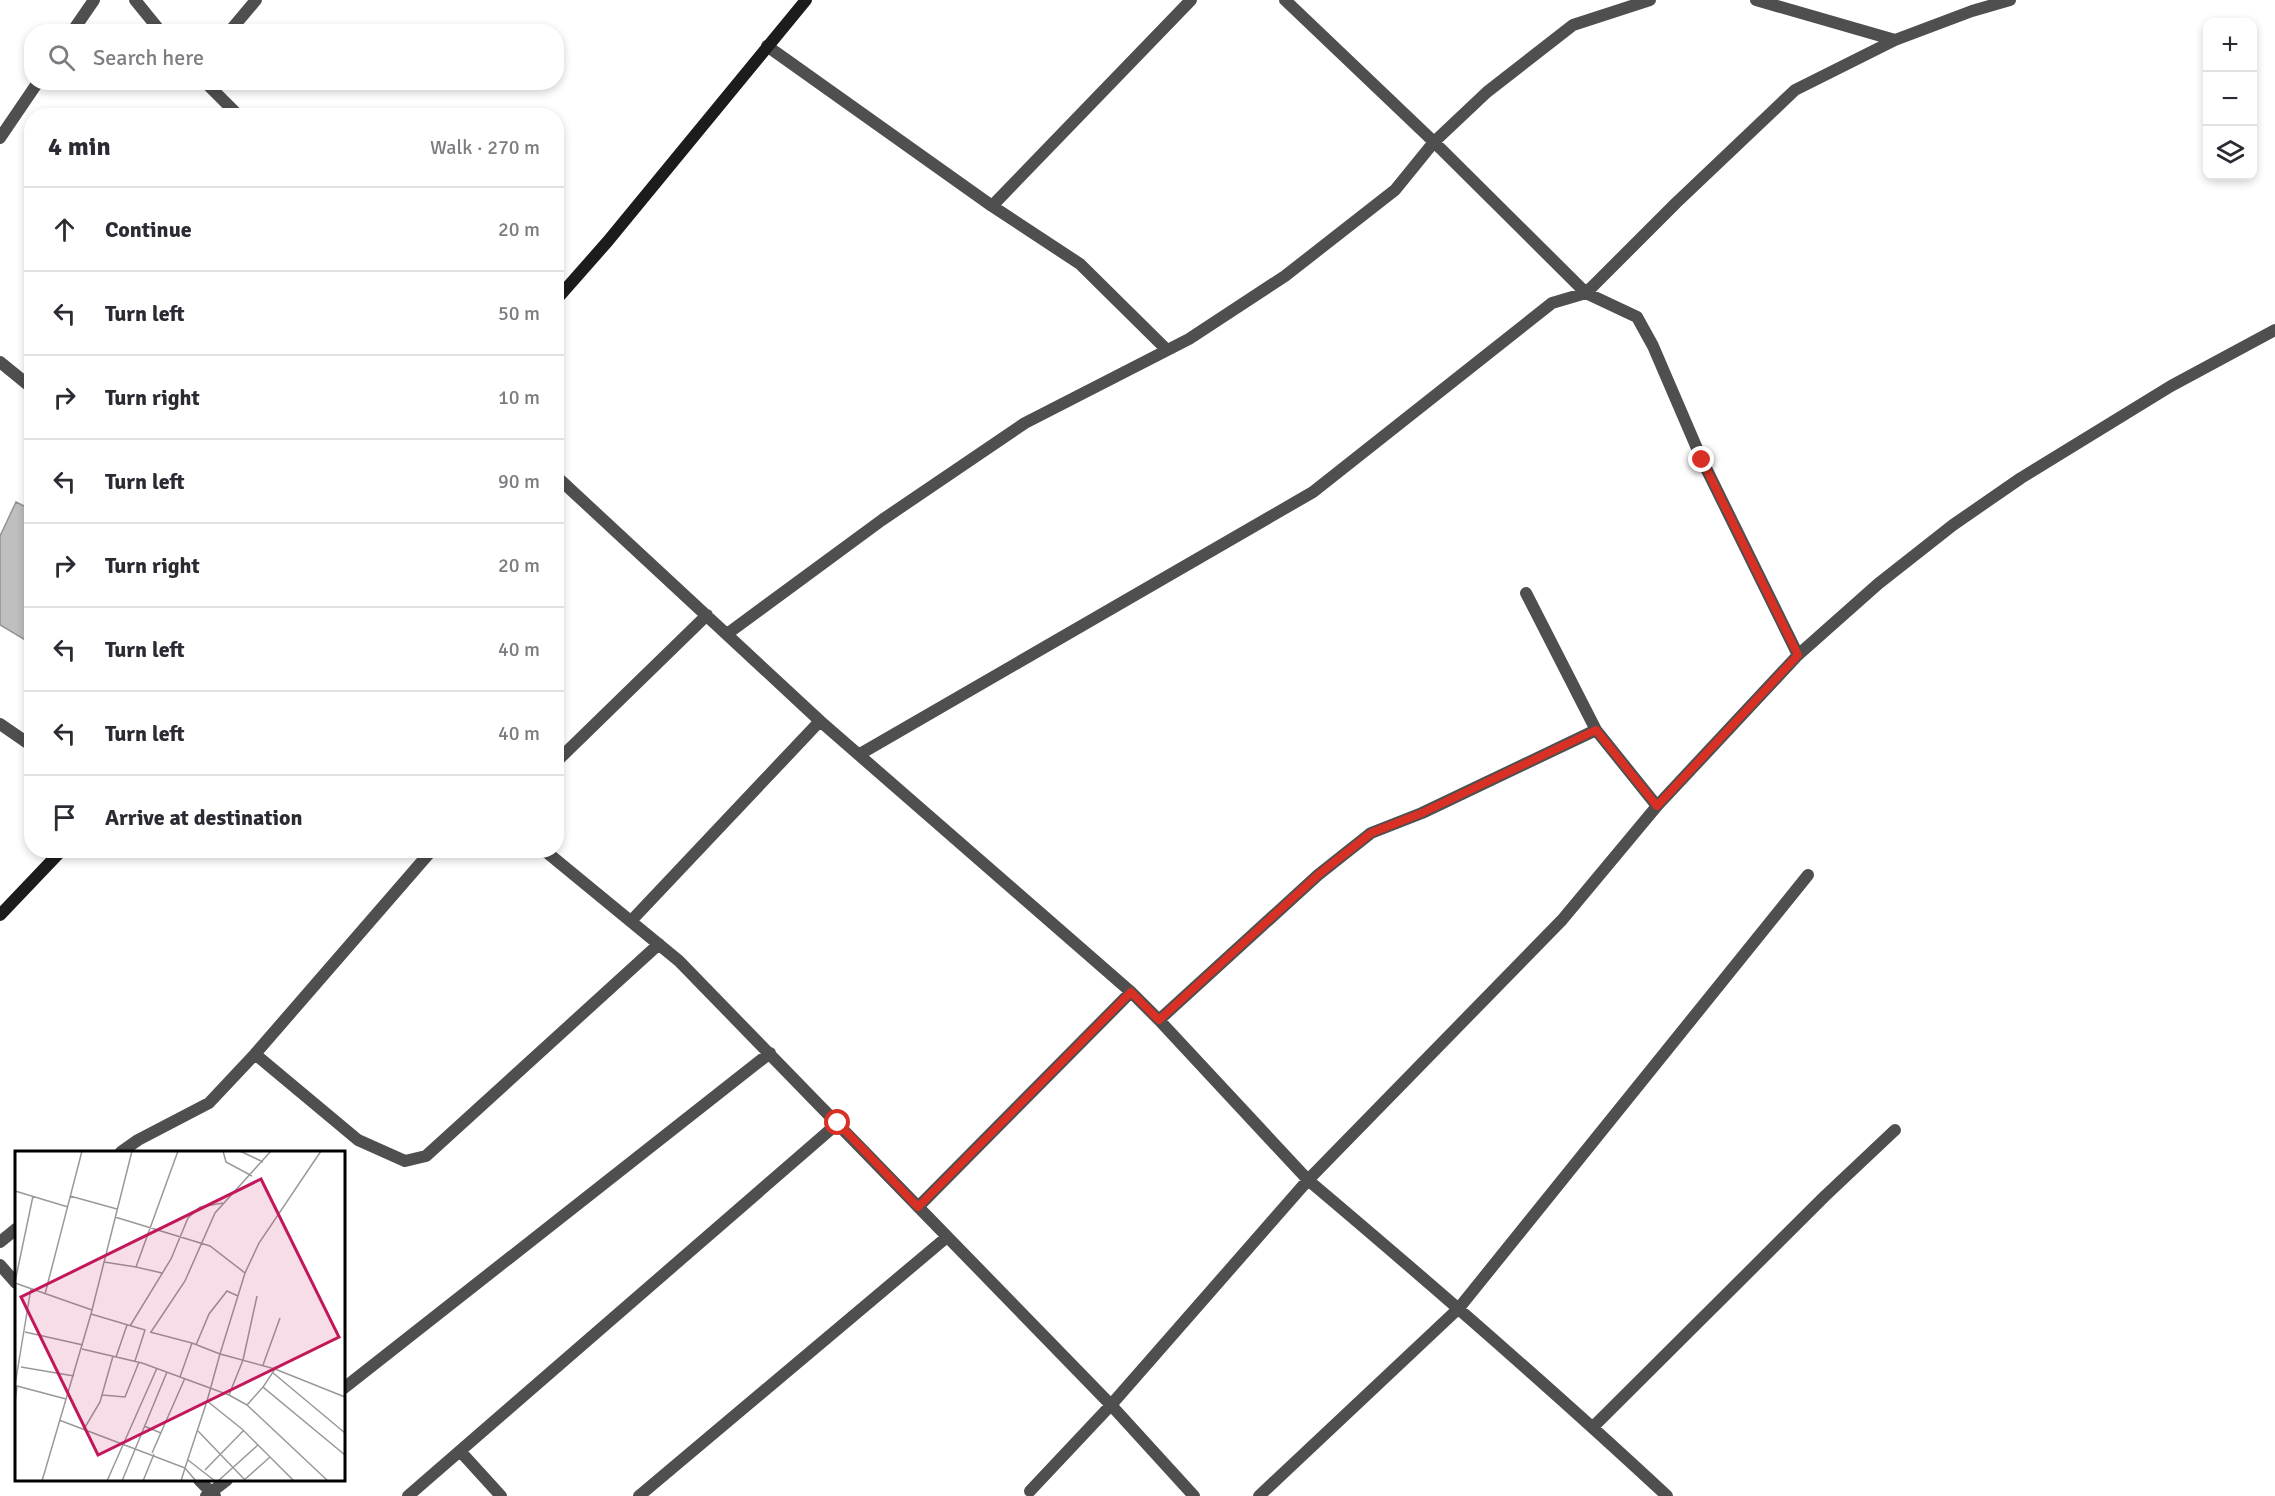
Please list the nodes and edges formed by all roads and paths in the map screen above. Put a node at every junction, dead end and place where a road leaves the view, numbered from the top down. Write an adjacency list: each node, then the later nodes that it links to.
1 (94, 0): 10 (street)
2 (135, 0): 11 (street)
3 (256, 0): 12 (street)
4 (806, 0): 14 (street)
5 (1191, 0): 20 (street)
6 (1285, 0): 19 (street)
7 (1650, 0): 19 (street)
8 (1756, 0): 13 (street)
9 (2010, 0): 13 (street)
10 (78, 24)
11 (154, 24)
12 (236, 24)
13 (1895, 40): 22 (street)
14 (767, 46): 20 (street); 21 (street)
15 (33, 90): 18 (street)
16 (213, 90): 17 (street)
17 (231, 108)
18 (0, 138)
19 (1434, 142): 22 (street); 24 (street)
20 (992, 206): 24 (street)
21 (564, 291)
22 (1586, 293): 31 (street); 37 (street)
23 (2275, 330): 31 (street)
24 (1167, 350): 30 (street)
25 (0, 362): 26 (street)
26 (24, 382)
27 (564, 483): 29 (street)
28 (1526, 593): 34 (street)
29 (707, 615): 30 (street); 36 (street)
30 (727, 634): 32 (street)
31 (1798, 655): 38 (street)
32 (820, 721): 37 (street); 44 (street)
33 (0, 724): 35 (street)
34 (1596, 730): 38 (street); 47 (street)
35 (24, 740)
36 (564, 754)
37 (860, 754): 46 (street)
38 (1657, 806): 53 (street)
39 (54, 858): 43 (street)
40 (425, 858): 49 (street)
41 (554, 858): 44 (street)
42 (1808, 875): 60 (street)
43 (0, 915)
44 (632, 921): 45 (street)
45 (660, 944): 48 (street); 49 (street)
46 (1131, 992): 47 (street); 54 (street)
47 (1159, 1020): 53 (street)
48 (770, 1053): 50 (street); 61 (street)
49 (255, 1054): 52 (street)
50 (838, 1123): 54 (street); 64 (street)
51 (1895, 1130): 63 (street)
52 (122, 1151)
53 (1308, 1180): 60 (street); 62 (street)
54 (918, 1207): 56 (street)
55 (15, 1230): 57 (street)
56 (947, 1237): 62 (street); 71 (street)
57 (0, 1242)
58 (0, 1265): 59 (street)
59 (15, 1282)
60 (1459, 1308): 63 (street); 73 (street)
61 (345, 1387)
62 (1111, 1405): 67 (street); 72 (street)
63 (1593, 1427): 74 (street)
64 (460, 1451): 69 (street); 70 (street)
65 (200, 1481): 68 (street)
66 (224, 1481): 68 (street)
67 (1030, 1494)
68 (210, 1495)
69 (408, 1496)
70 (501, 1496)
71 (639, 1496)
72 (1194, 1496)
73 (1259, 1496)
74 (1667, 1496)

